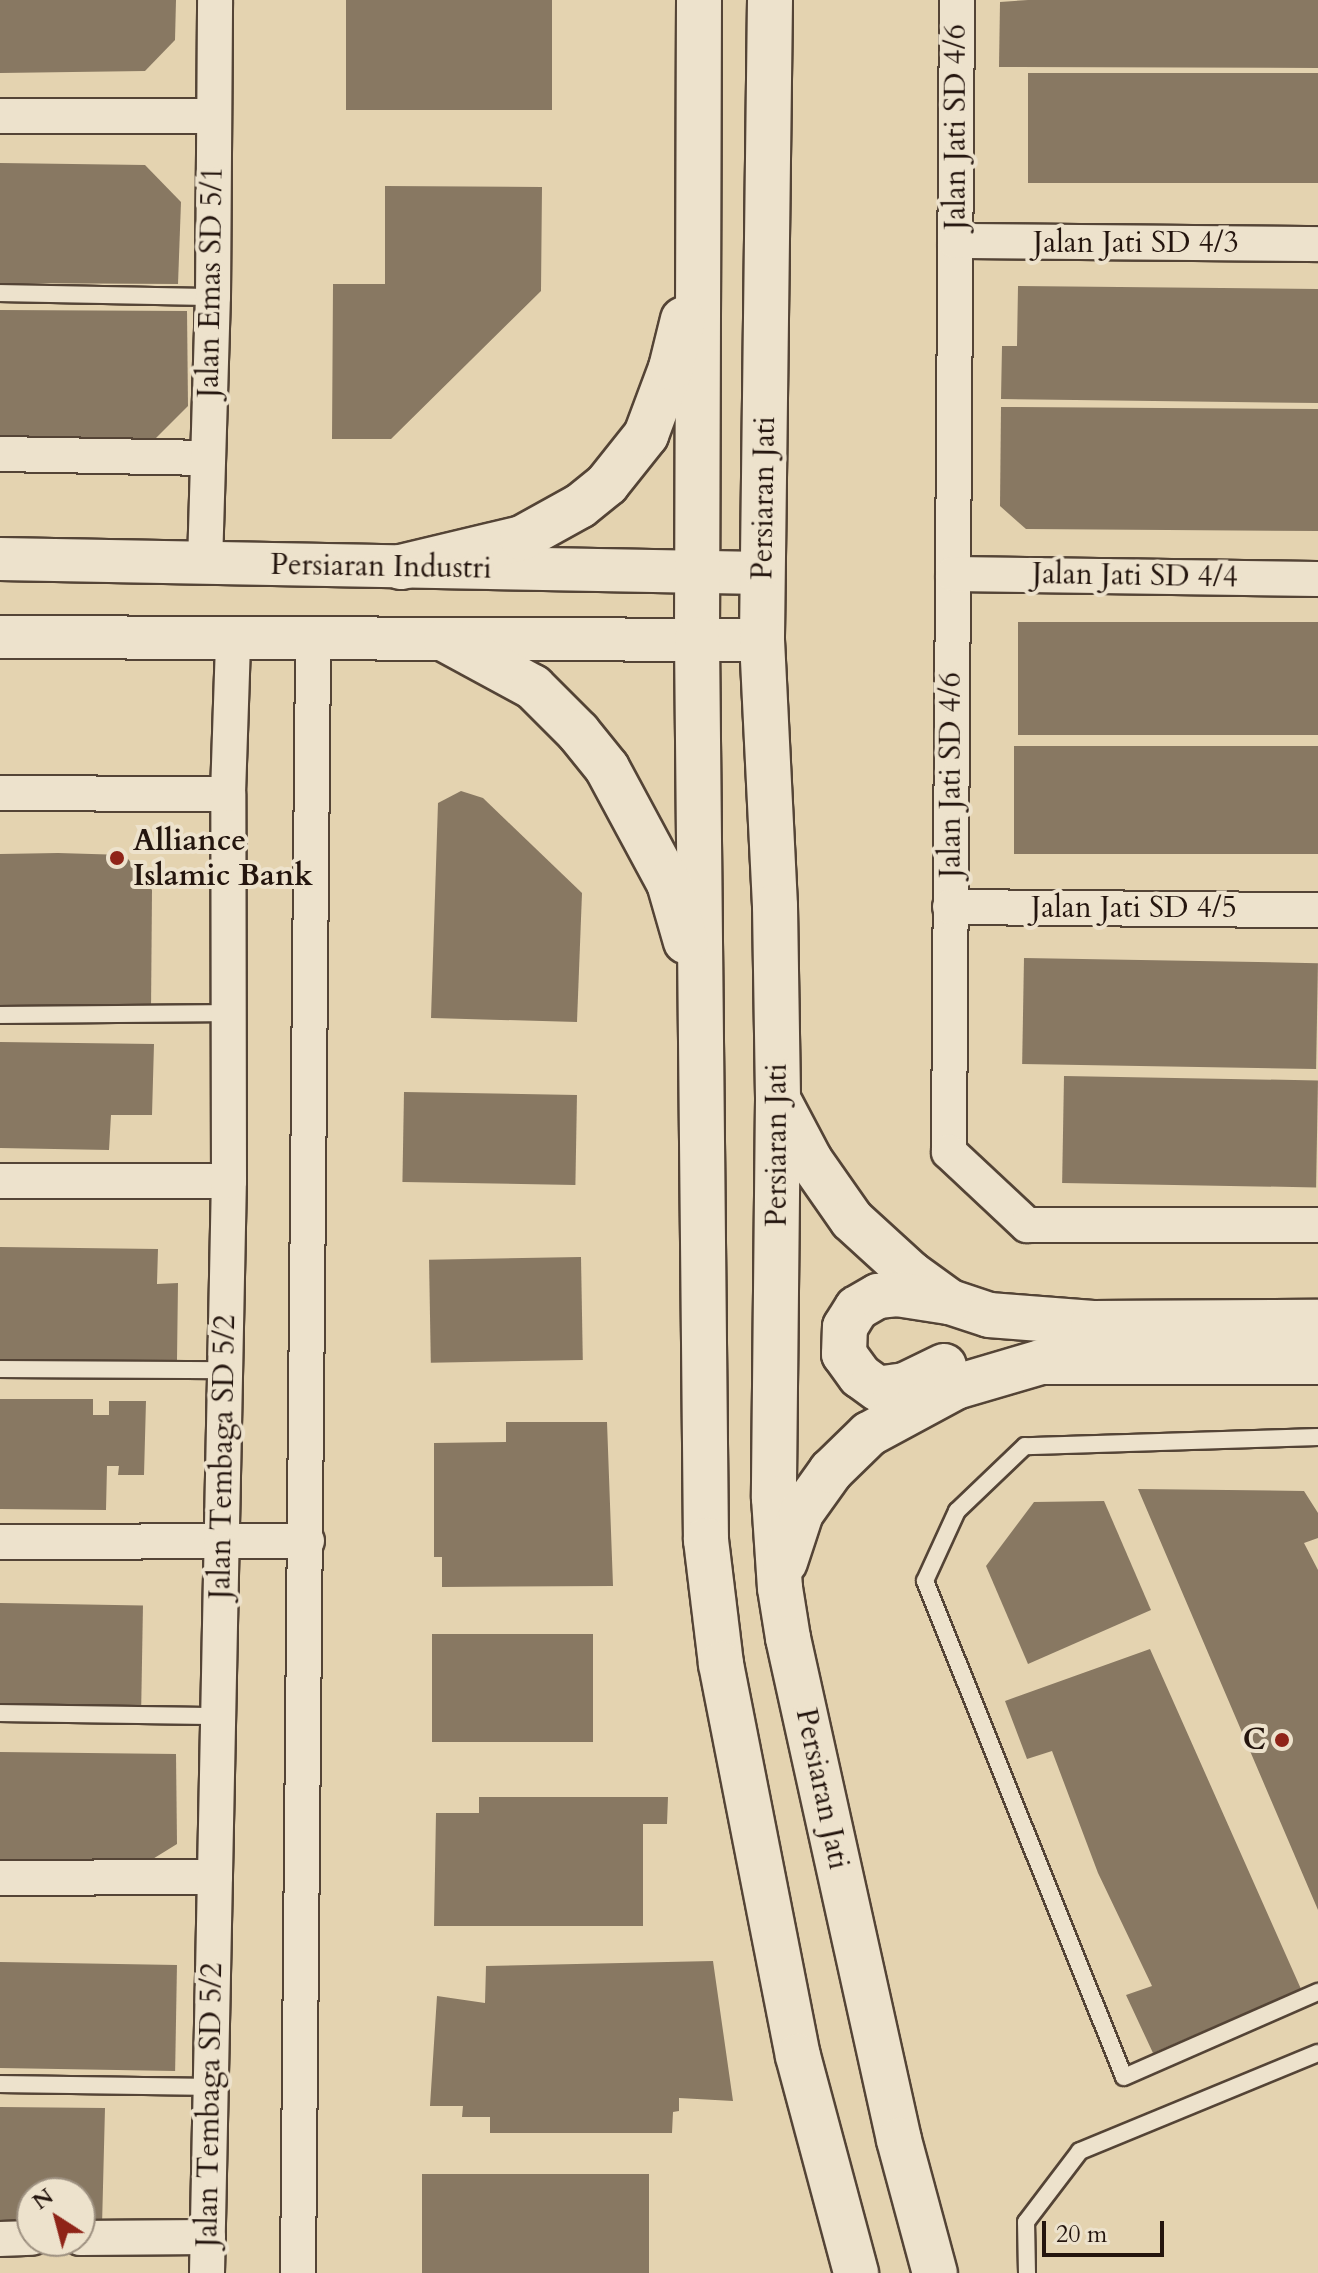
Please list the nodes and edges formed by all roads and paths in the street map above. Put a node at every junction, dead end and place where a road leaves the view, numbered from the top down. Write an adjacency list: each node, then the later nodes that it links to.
1 (215, 0): 6 (street, Jalan Emas SD 5/1)
2 (699, 0): 9 (main road)
3 (770, 0): 18 (main road, Persiaran Jati)
4 (957, 0): 7 (street, Jalan Jati SD 4/6)
5 (0, 116): 6 (street)
6 (214, 116): 11 (street, Jalan Emas SD 5/1)
7 (955, 241): 8 (street, Jalan Jati SD 4/3); 19 (street, Jalan Jati SD 4/6)
8 (1318, 244)
9 (697, 260): 16 (main road); 17 (main road)
10 (0, 293): 11 (lane)
11 (213, 297): 13 (street, Jalan Emas SD 5/1)
12 (0, 454): 13 (street)
13 (208, 458): 15 (street, Jalan Emas SD 5/1)
14 (0, 559): 15 (street, Persiaran Industri)
15 (205, 564): 16 (street, Persiaran Industri)
16 (401, 567): 17 (street, Persiaran Industri)
17 (699, 571): 18 (street, Persiaran Industri); 22 (main road)
18 (763, 573): 24 (main road, Persiaran Jati)
19 (953, 574): 20 (street, Jalan Jati SD 4/4); 29 (street, Jalan Jati SD 4/6)
20 (1318, 579)
21 (0, 637): 25 (street)
22 (697, 639): 23 (street); 24 (street); 31 (main road)
23 (446, 640): 26 (street); 31 (main road)
24 (762, 640): 34 (main road, Persiaran Jati)
25 (233, 641): 26 (street); 28 (street, Jalan Tembaga SD 5/2)
26 (313, 641): 46 (street)
27 (0, 793): 28 (street)
28 (228, 794): 32 (street, Jalan Tembaga SD 5/2)
29 (950, 907): 30 (street, Jalan Jati SD 4/5); 37 (street, Jalan Jati SD 4/6)
30 (1318, 910)
31 (703, 1002): 61 (main road)
32 (229, 1013): 33 (lane); 36 (street, Jalan Tembaga SD 5/2)
33 (0, 1015)
34 (778, 1100): 38 (main road); 48 (main road, Persiaran Jati)
35 (0, 1181): 36 (street)
36 (229, 1181): 43 (street, Jalan Tembaga SD 5/2)
37 (1318, 1225)
38 (950, 1302): 39 (main road); 40 (main road)
39 (1318, 1322)
40 (1041, 1362): 41 (main road); 48 (main road)
41 (1318, 1362)
42 (0, 1369): 43 (lane)
43 (225, 1370): 45 (street, Jalan Tembaga SD 5/2)
44 (1318, 1437): 53 (lane)
45 (221, 1541): 46 (street); 47 (street); 50 (street, Jalan Tembaga SD 5/2)
46 (307, 1541): 60 (street)
47 (0, 1542)
48 (780, 1588): 62 (main road, Persiaran Jati)
49 (0, 1713): 50 (lane)
50 (218, 1716): 51 (street, Jalan Tembaga SD 5/2)
51 (215, 1877): 52 (street); 56 (street, Jalan Tembaga SD 5/2)
52 (0, 1878)
53 (1318, 1992)
54 (1318, 2053): 63 (lane)
55 (0, 2084): 56 (lane)
56 (208, 2087): 57 (street, Jalan Tembaga SD 5/2)
57 (208, 2237): 58 (street); 59 (street, Jalan Tembaga SD 5/2)
58 (96, 2238)
59 (207, 2273)
60 (298, 2273)
61 (856, 2273)
62 (935, 2273)
63 (1027, 2273)

